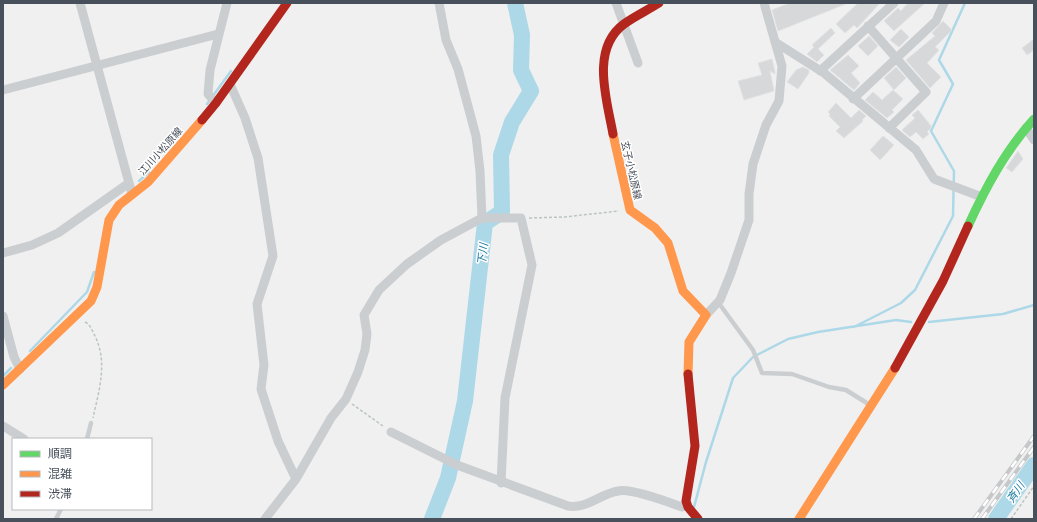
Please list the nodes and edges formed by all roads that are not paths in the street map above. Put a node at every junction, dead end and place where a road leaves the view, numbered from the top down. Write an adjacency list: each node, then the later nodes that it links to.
1 (80, 3): 16 (street)
2 (227, 3): 12 (street)
3 (286, 3): 18 (main road, 江川小松原線)
4 (439, 3): 29 (street)
5 (616, 3): 10 (street)
6 (659, 3): 10 (main road, 玄子小松原線)
7 (764, 3): 13 (street)
8 (894, 3): 11 (street)
9 (944, 3): 14 (street)
10 (624, 24): 15 (street); 32 (main road, 玄子小松原線)
11 (868, 26): 14 (street); 17 (street)
12 (218, 34): 16 (street); 21 (street)
13 (775, 42): 17 (street); 31 (street)
14 (896, 58): 20 (street); 23 (street)
15 (638, 63)
16 (97, 66): 19 (street); 26 (street)
17 (820, 70): 20 (street)
18 (230, 84): 21 (main road, 江川小松原線); 42 (street)
19 (3, 90)
20 (853, 99): 23 (street)
21 (216, 103): 27 (main road, 江川小松原線)
22 (1034, 119): 24 (main road)
23 (889, 128): 28 (street)
24 (1026, 128): 25 (street); 28 (main road)
25 (1034, 140)
26 (129, 182): 27 (street); 30 (street)
27 (132, 194): 34 (main road, 江川小松原線)
28 (982, 196): 36 (main road)
29 (482, 218): 42 (street); 43 (street)
30 (3, 253)
31 (718, 302): 32 (street); 36 (lane)
32 (706, 315): 44 (main road)
33 (3, 316): 34 (street)
34 (20, 370): 35 (main road, 江川小松原線)
35 (3, 385)
36 (871, 405): 49 (main road)
37 (91, 423): 41 (lane)
38 (3, 426): 40 (street)
39 (391, 432): 43 (street)
40 (22, 438)
41 (87, 438)
42 (296, 479): 47 (street)
43 (501, 483): 44 (street)
44 (687, 505): 48 (main road)
45 (60, 510): 46 (lane)
46 (56, 519)
47 (265, 519)
48 (698, 519)
49 (799, 519)

